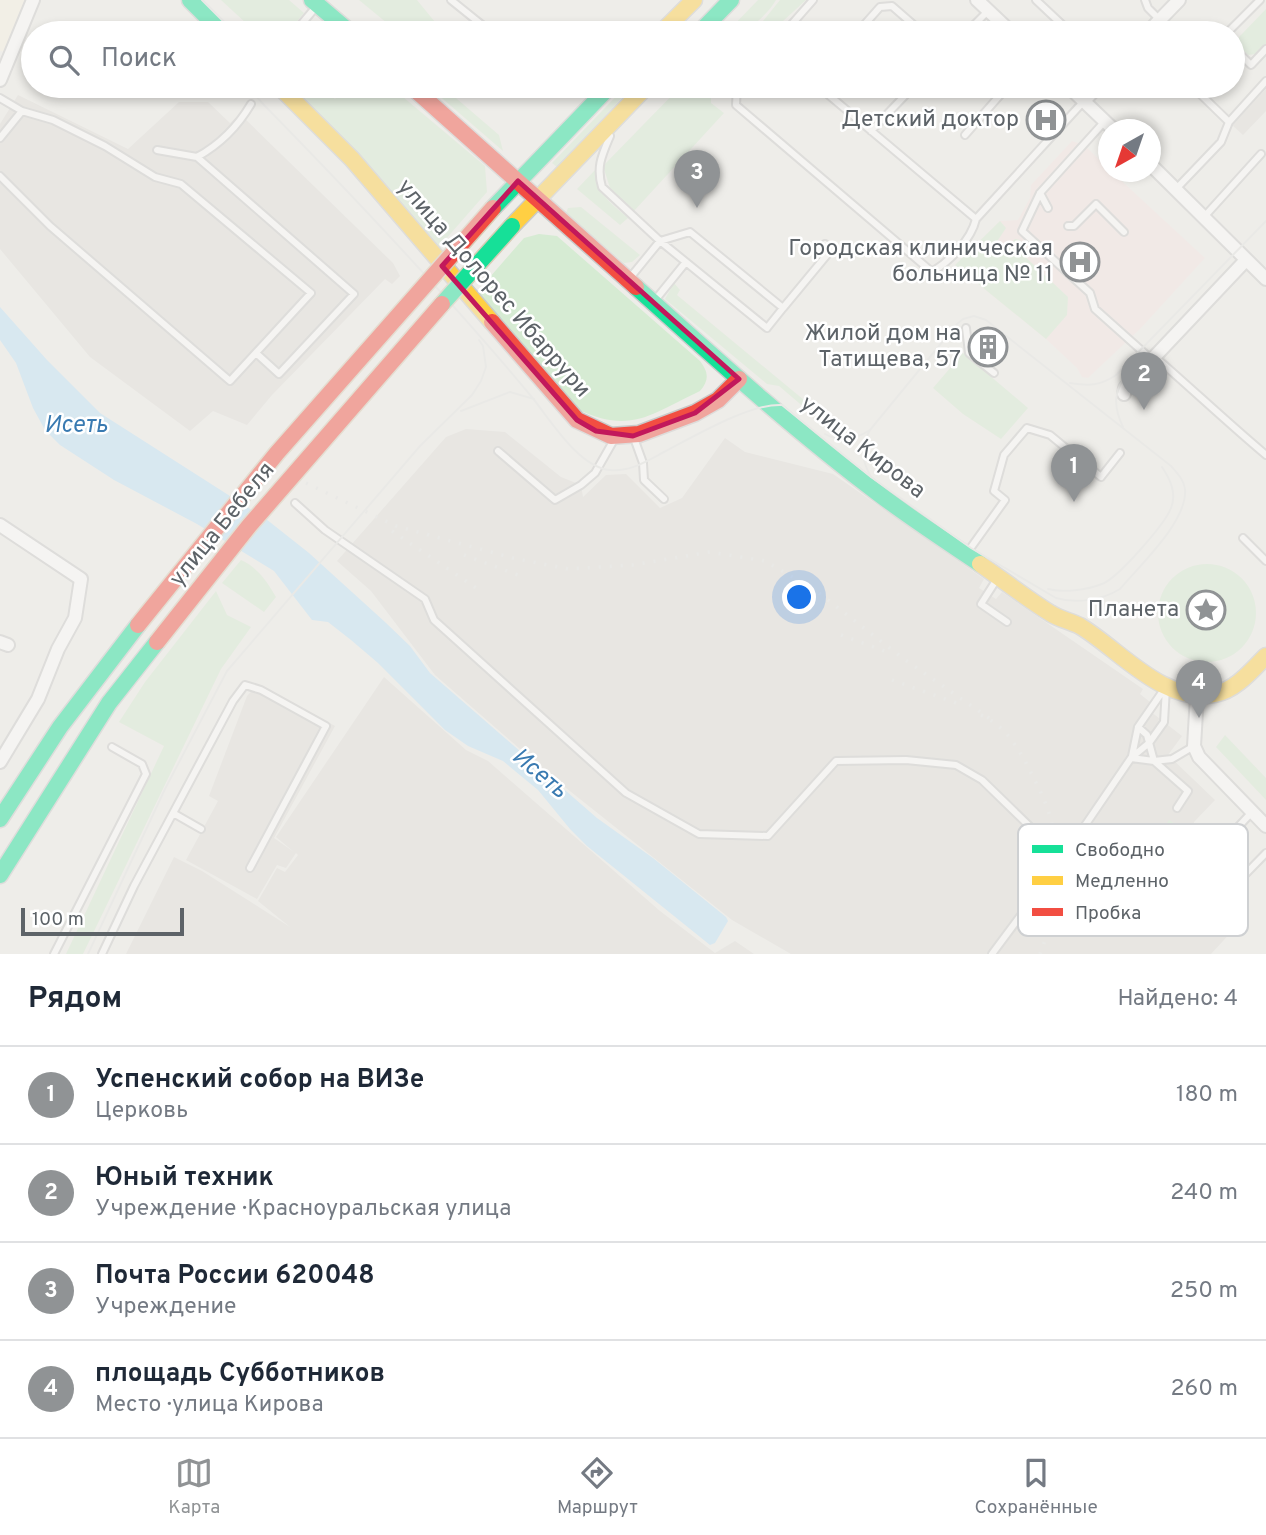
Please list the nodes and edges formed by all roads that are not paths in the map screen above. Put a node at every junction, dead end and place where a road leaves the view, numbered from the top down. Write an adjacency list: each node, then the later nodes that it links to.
1 (33, 0): 17 (street)
2 (190, 0): 18 (main road)
3 (451, 0): 14 (lane)
4 (465, 0): 14 (lane)
5 (694, 0): 22 (main road)
6 (731, 0): 23 (main road)
7 (813, 0): 24 (lane)
8 (977, 0): 15 (street)
9 (1036, 0): 29 (lane)
10 (1145, 0): 16 (lane)
11 (1179, 0): 16 (street)
12 (1260, 0): 30 (lane)
13 (315, 2): 19 (lane); 20 (main road)
14 (458, 6): 21 (lane)
15 (988, 10): 27 (lane); 28 (street)
16 (1160, 19)
17 (24, 21)
18 (211, 21)
19 (302, 21)
20 (337, 21)
21 (477, 21)
22 (673, 21)
23 (711, 21)
24 (795, 21)
25 (867, 21): 26 (lane)
26 (909, 21)
27 (977, 21)
28 (999, 21)
29 (1058, 21)
30 (1239, 21)
31 (21, 29): 34 (street)
32 (1266, 49): 33 (lane)
33 (1245, 59)
34 (0, 80)
35 (1266, 81): 53 (lane)
36 (0, 98): 50 (lane)
37 (291, 98): 87 (main road, улица Долорес Ибаррури)
38 (425, 98): 63 (main road, улица Кирова)
39 (598, 98): 63 (main road, улица Бебеля)
40 (635, 98): 51 (main road, улица Бебеля)
41 (736, 98): 69 (lane)
42 (832, 98): 54 (lane)
43 (903, 98): 54 (lane)
44 (997, 98): 55 (lane)
45 (1081, 98): 48 (street)
46 (1087, 98): 48 (street)
47 (1204, 98): 53 (lane)
48 (1084, 101): 52 (street); 69 (lane)
49 (251, 104): 60 (lane)
50 (22, 111): 57 (lane); 81 (lane)
51 (620, 114): 66 (main road, улица Бебеля); 72 (lane)
52 (1104, 119)
53 (1228, 122): 64 (lane)
54 (871, 131): 69 (lane)
55 (965, 135)
56 (1098, 137): 65 (lane)
57 (0, 138)
58 (157, 150): 60 (lane)
59 (1261, 154): 68 (lane)
60 (197, 158): 81 (lane)
61 (1161, 175): 64 (street)
62 (0, 176): 81 (lane)
63 (518, 181): 66 (main road, улица Кирова); 112 (main road, улица Бебеля, bridge)
64 (1176, 189): 68 (street)
65 (1040, 193): 67 (lane); 82 (lane)
66 (537, 200): 77 (main road, улица Кирова); 121 (main road, улица Бебеля, bridge)
67 (1048, 208)
68 (1203, 218): 74 (street)
69 (976, 219)
70 (1068, 226): 71 (lane)
71 (1124, 232)
72 (660, 242): 75 (lane); 77 (lane); 79 (lane)
73 (824, 244): 79 (lane)
74 (1246, 260): 76 (street); 82 (street)
75 (685, 262): 78 (lane); 79 (lane)
76 (1266, 279)
77 (628, 280): 78 (main road, улица Кирова)
78 (653, 302): 84 (main road, улица Кирова)
79 (783, 308)
80 (966, 328): 83 (lane)
81 (256, 353)
82 (1153, 358): 85 (street); 90 (lane)
83 (994, 373)
84 (739, 379): 86 (main road, улица Долорес Ибаррури); 95 (main road, улица Кирова)
85 (1124, 394)
86 (633, 436): 87 (main road, улица Долорес Ибаррури); 91 (lane)
87 (616, 437): 88 (lane)
88 (498, 451)
89 (1120, 453): 95 (lane)
90 (1266, 455)
91 (664, 499)
92 (295, 503): 113 (lane)
93 (0, 525): 108 (street)
94 (1244, 538): 96 (lane)
95 (966, 554): 97 (main road, улица Кирова)
96 (1266, 561)
97 (999, 578): 98 (lane); 100 (main road, улица Кирова)
98 (1007, 622)
99 (1266, 656): 101 (main road)
100 (1167, 686): 101 (main road, улица Кирова); 102 (lane); 103 (lane)
101 (1197, 696): 104 (street)
102 (1138, 727): 103 (lane); 106 (lane)
103 (1149, 743): 106 (lane); 107 (lane)
104 (1194, 746): 107 (lane); 110 (street)
105 (112, 747): 123 (lane)
106 (1131, 758): 107 (lane); 114 (lane)
107 (1154, 761): 109 (lane)
108 (0, 762)
109 (1177, 808)
110 (1252, 812): 115 (lane); 116 (street)
111 (173, 813): 117 (lane); 119 (lane); 124 (lane)
112 (0, 819)
113 (1027, 824)
114 (1086, 824)
115 (1241, 824)
116 (1266, 827)
117 (201, 829)
118 (1266, 853): 120 (lane)
119 (250, 868)
120 (1248, 872)
121 (0, 875)
122 (1018, 919): 125 (lane)
123 (54, 954)
124 (103, 954)
125 (992, 954)

